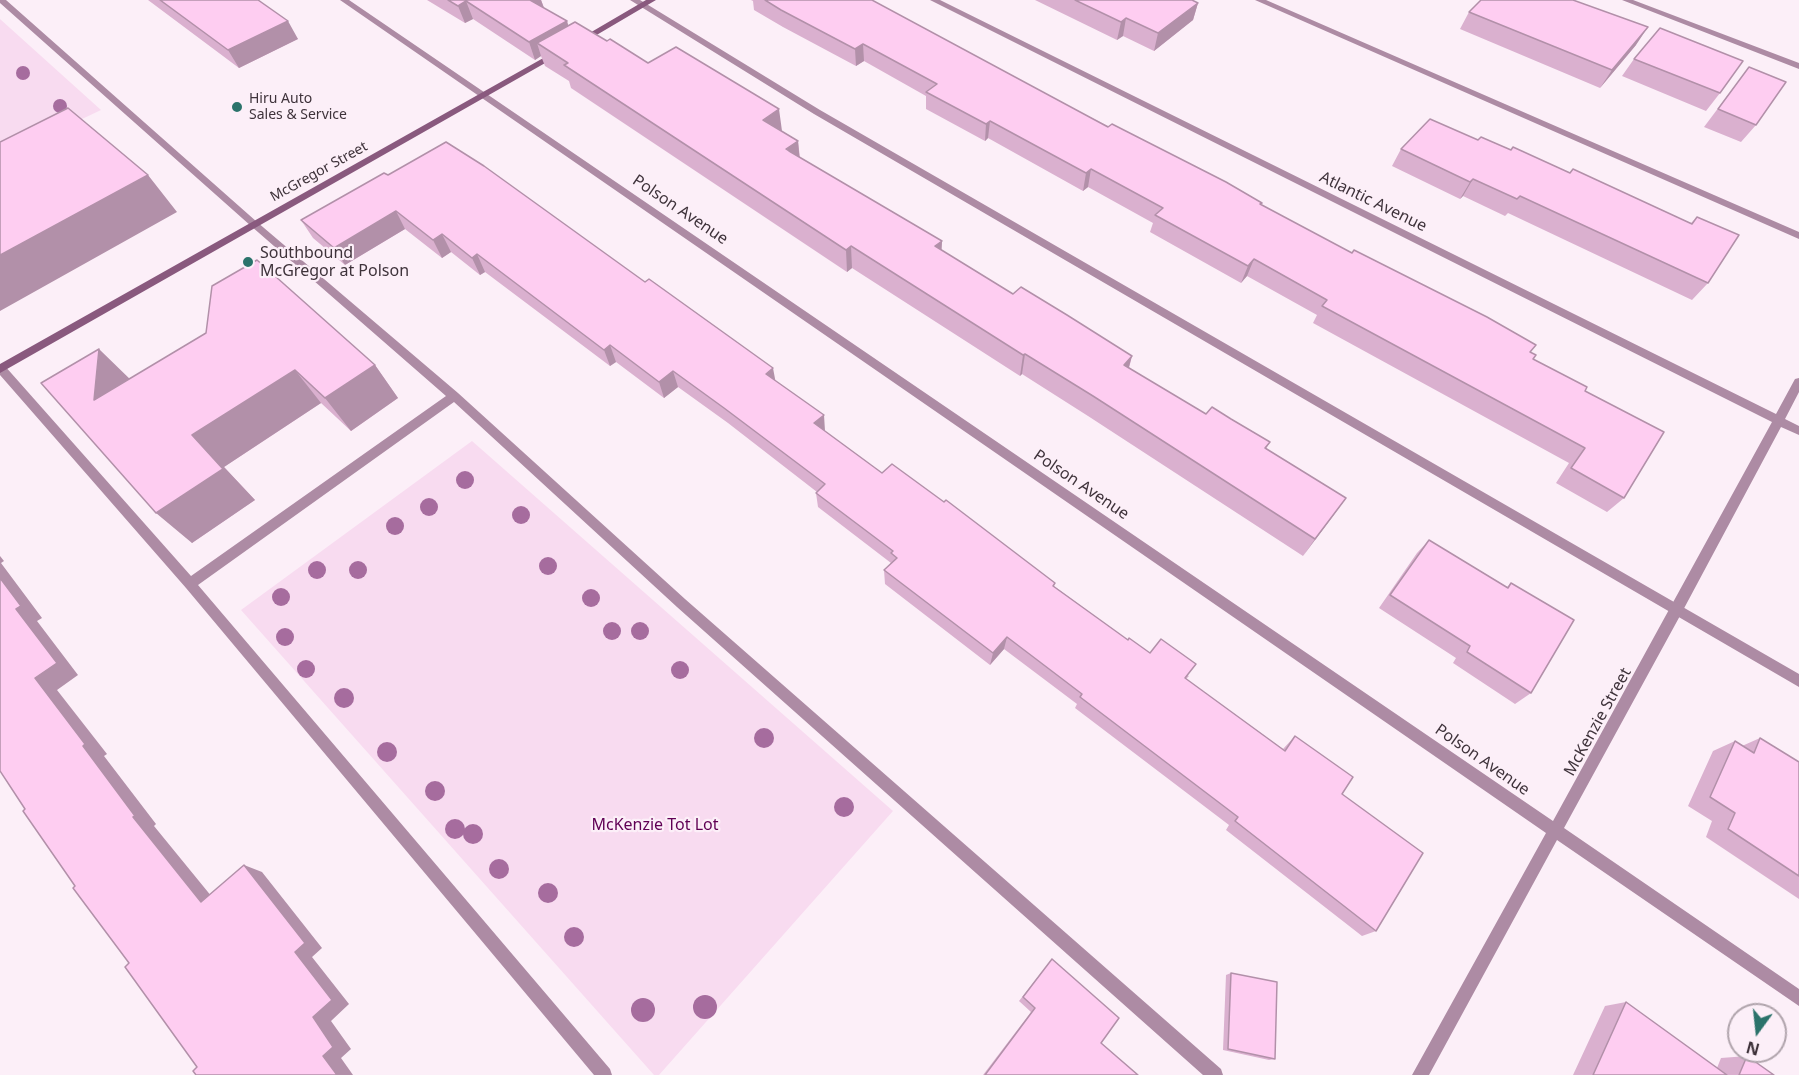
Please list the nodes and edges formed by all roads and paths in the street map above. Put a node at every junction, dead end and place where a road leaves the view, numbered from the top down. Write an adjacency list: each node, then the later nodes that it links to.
1 (1, 0): 11 (street)
2 (344, 0): 10 (street, Polson Avenue)
3 (934, 0): 16 (street, Atlantic Avenue)
4 (1258, 0): 12 (street)
5 (1626, 0): 9 (street)
6 (643, 2): 7 (main road); 19 (street)
7 (572, 45)
8 (562, 51): 10 (main road, McGregor Street)
9 (1799, 66)
10 (483, 94): 11 (main road, McGregor Street); 21 (street, Polson Avenue)
11 (254, 224): 13 (main road, McGregor Street); 15 (street)
12 (1799, 236)
13 (0, 369): 18 (street)
14 (1799, 382): 16 (street, McKenzie Street)
15 (454, 396): 18 (street); 24 (street)
16 (1778, 420): 17 (street, Atlantic Avenue); 19 (street, McKenzie Street)
17 (1799, 431)
18 (190, 584): 23 (street)
19 (1677, 610): 20 (street); 21 (street, McKenzie Street)
20 (1799, 681)
21 (1556, 831): 22 (street, Polson Avenue); 25 (street, McKenzie Street)
22 (1799, 998)
23 (604, 1075)
24 (1215, 1075)
25 (1420, 1075)

